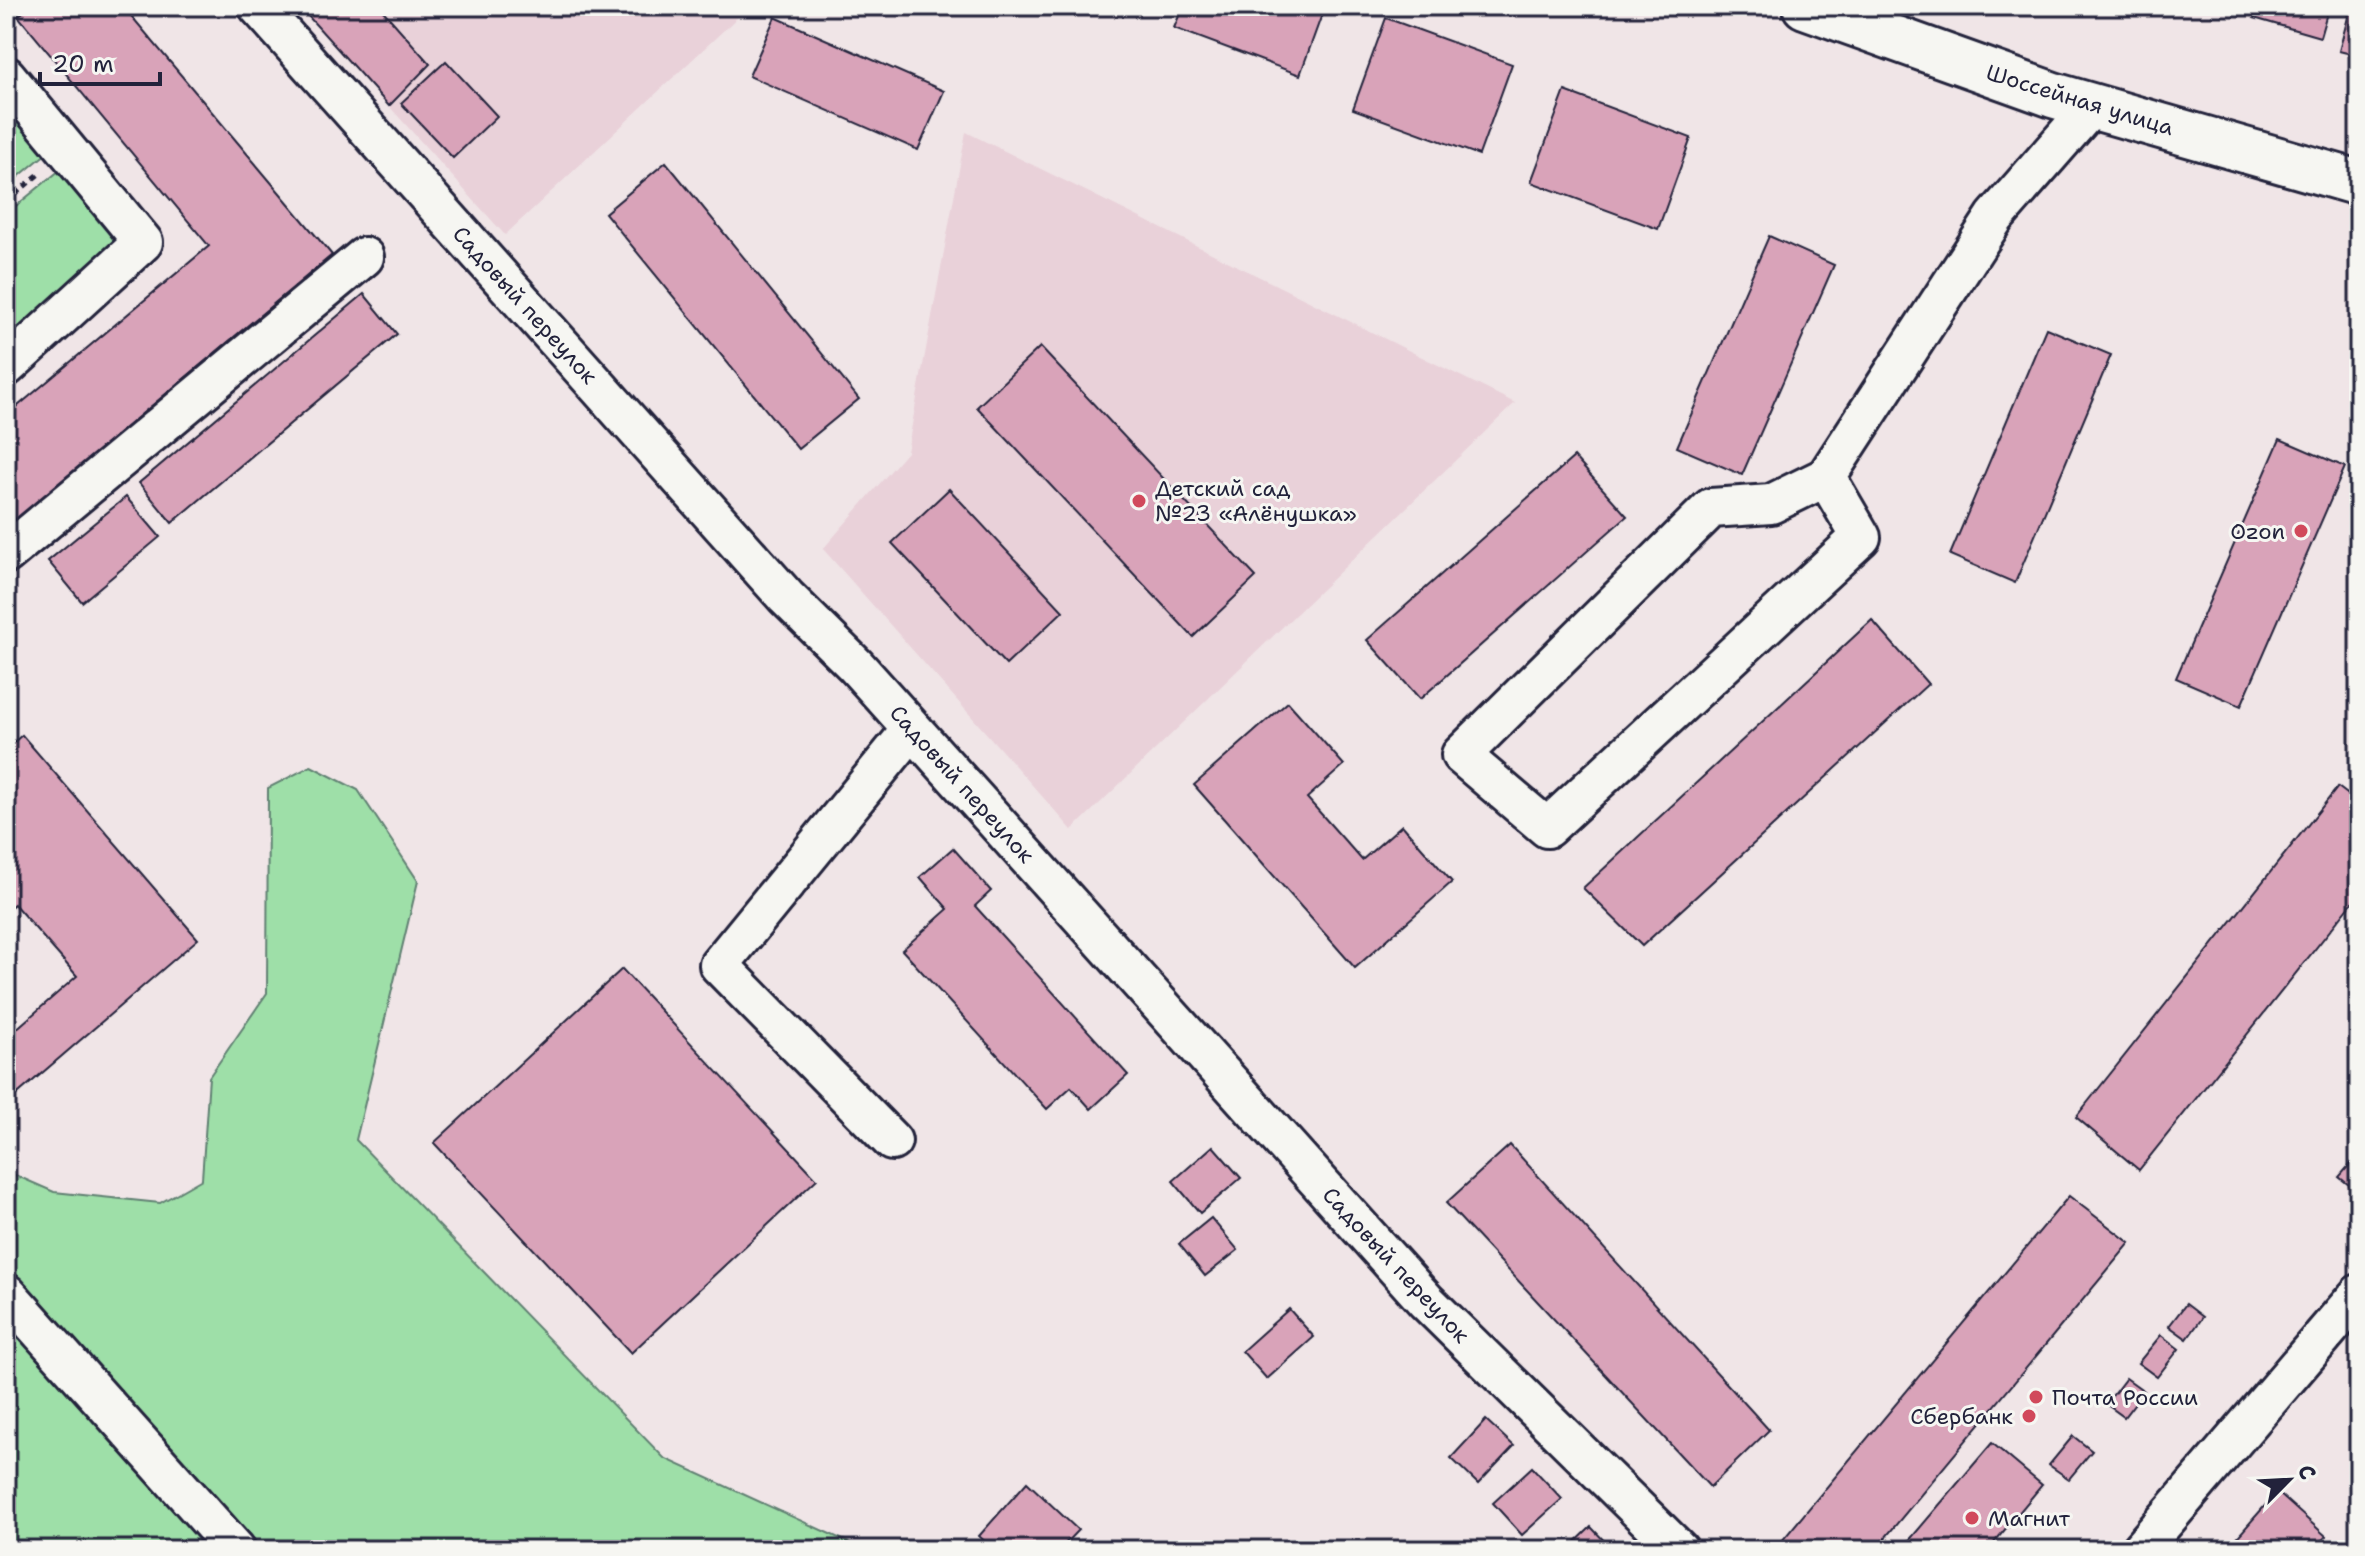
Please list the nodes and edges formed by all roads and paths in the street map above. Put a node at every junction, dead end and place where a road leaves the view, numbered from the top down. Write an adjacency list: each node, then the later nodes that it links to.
1 (258, 6): 10 (street, Садовый переулок)
2 (1805, 6): 4 (main road, Шоссейная улица)
3 (6, 76): 7 (street)
4 (2092, 106): 5 (main road, Шоссейная улица); 8 (street)
5 (2359, 183)
6 (364, 257): 9 (street)
7 (6, 367)
8 (1826, 477): 8 (street)
9 (6, 554)
10 (912, 729): 11 (street); 15 (street, Садовый переулок)
11 (892, 1141)
12 (6, 1293): 14 (street)
13 (2358, 1299): 16 (street)
14 (236, 1550)
15 (1679, 1550)
16 (2140, 1550)

